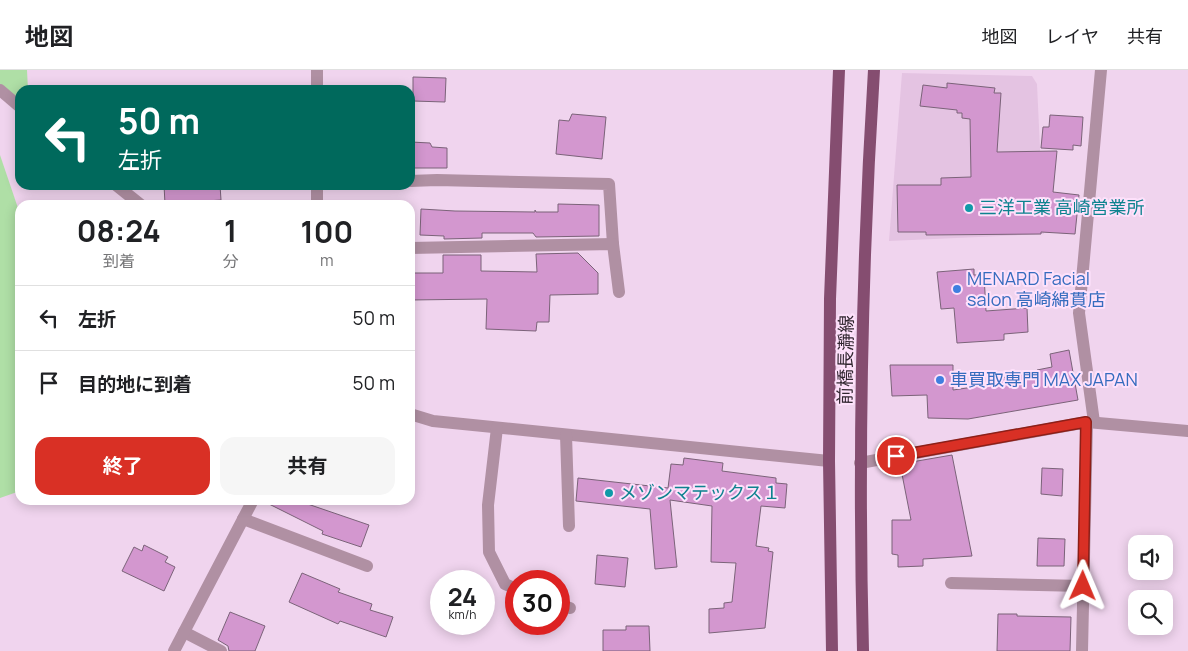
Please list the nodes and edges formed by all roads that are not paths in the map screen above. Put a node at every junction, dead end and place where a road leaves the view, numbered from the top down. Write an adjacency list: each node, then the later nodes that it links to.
1 (318, 70): 5 (street)
2 (840, 70): 19 (main road, 前橋長瀞線)
3 (874, 70): 20 (main road, 前橋長瀞線)
4 (1101, 70): 15 (street)
5 (317, 85)
6 (0, 90): 7 (street)
7 (15, 103)
8 (415, 180): 11 (street)
9 (122, 190): 10 (street)
10 (135, 200)
11 (613, 244): 12 (street); 13 (street)
12 (415, 248)
13 (619, 292)
14 (415, 416): 16 (street)
15 (1090, 422): 17 (street); 20 (street); 27 (street)
16 (497, 428): 18 (street); 26 (street)
17 (1188, 431)
18 (566, 434): 19 (street); 23 (street)
19 (829, 461): 31 (main road, 前橋長瀞線)
20 (860, 463): 32 (main road, 前橋長瀞線)
21 (250, 505): 22 (street)
22 (243, 519): 24 (street); 28 (street)
23 (569, 526)
24 (367, 566)
25 (951, 582): 27 (street)
26 (505, 584)
27 (1083, 586): 33 (street)
28 (184, 632): 29 (street); 30 (street)
29 (174, 651)
30 (221, 651)
31 (832, 651)
32 (863, 651)
33 (1082, 651)

